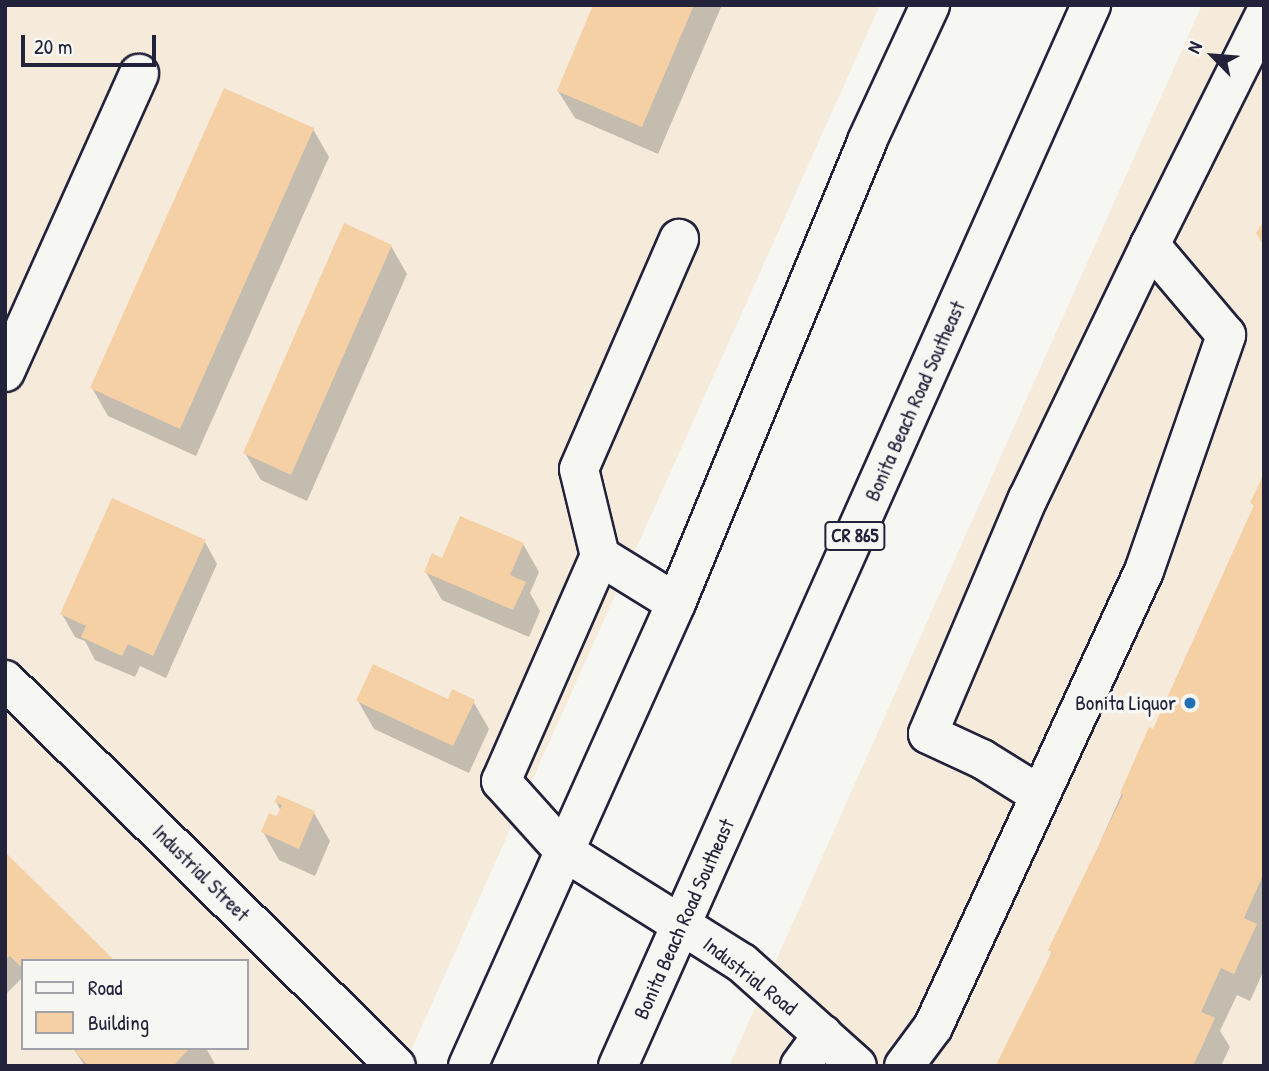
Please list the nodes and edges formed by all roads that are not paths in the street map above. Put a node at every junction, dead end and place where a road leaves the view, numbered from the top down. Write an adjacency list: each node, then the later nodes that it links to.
1 (930, 5): 9 (main road)
2 (1091, 5): 13 (main road, Bonita Beach Road Southeast / CR 865)
3 (1264, 16): 6 (main road)
4 (139, 74): 7 (main road)
5 (679, 239): 8 (main road)
6 (1150, 245): 11 (main road); 11 (main road)
7 (5, 372)
8 (600, 556): 9 (main road); 12 (main road, Industrial Road)
9 (676, 603): 12 (main road)
10 (5, 680): 15 (main road, Industrial Street)
11 (1038, 794): 20 (main road)
12 (565, 852): 13 (main road, Industrial Road); 16 (main road)
13 (682, 924): 14 (main road, Industrial Road); 17 (main road, Bonita Beach Road Southeast / CR 865)
14 (823, 1034): 18 (main road); 19 (main road, Industrial Road)
15 (396, 1066)
16 (468, 1066)
17 (618, 1066)
18 (800, 1066)
19 (857, 1066)
20 (904, 1066)

